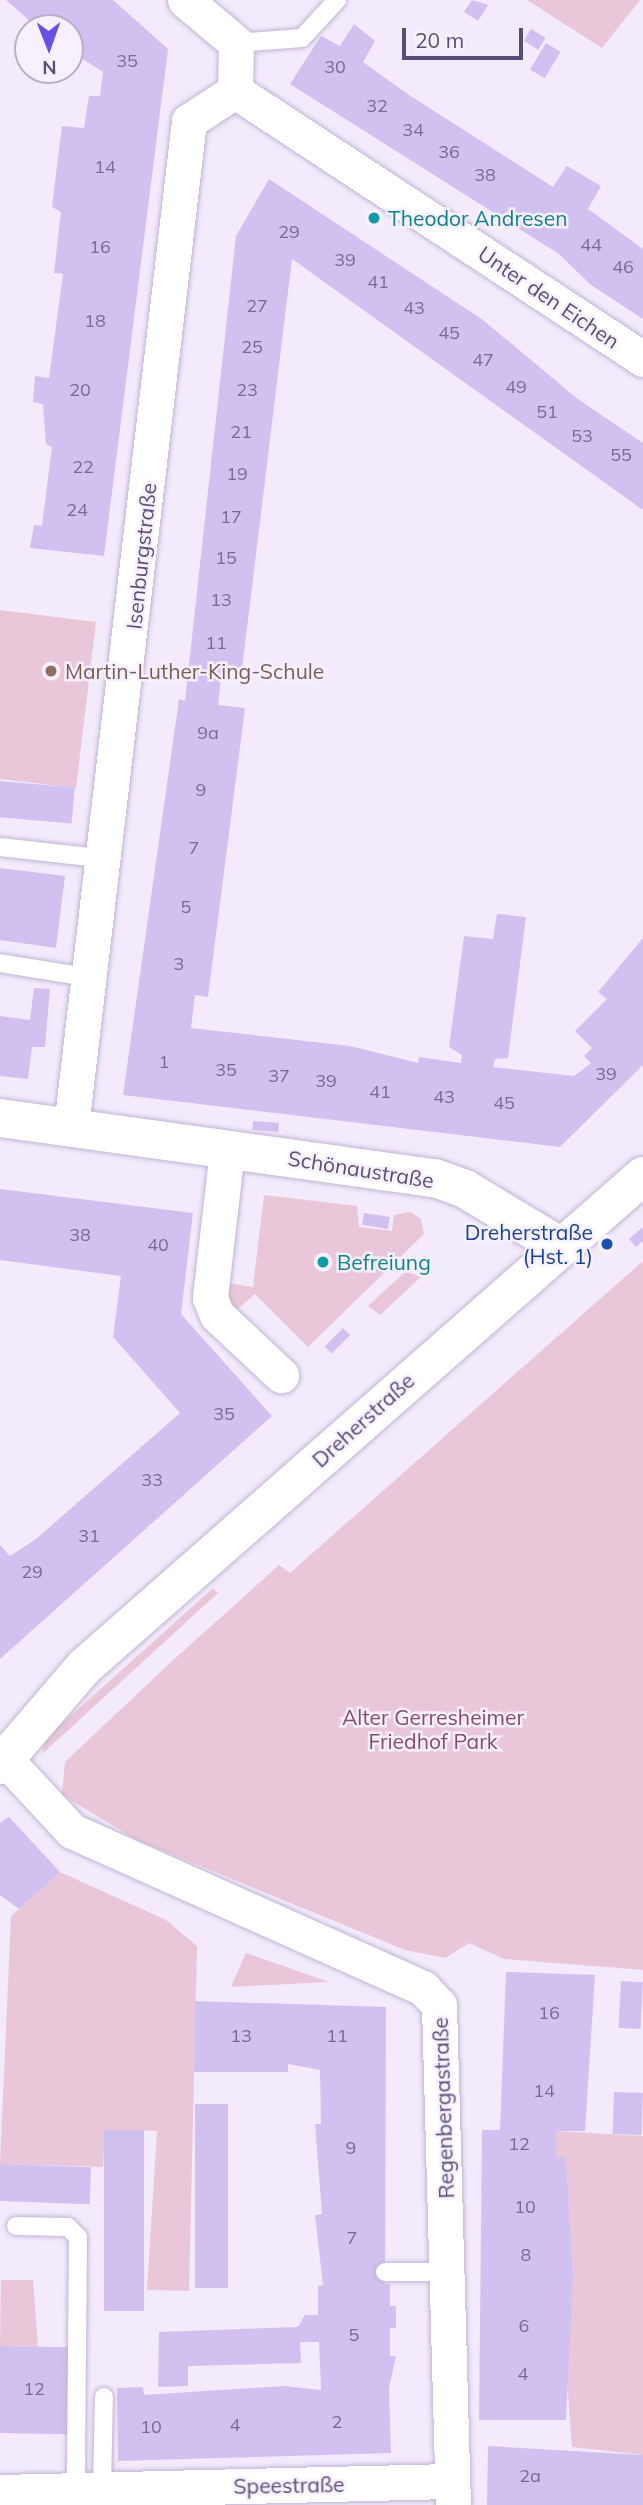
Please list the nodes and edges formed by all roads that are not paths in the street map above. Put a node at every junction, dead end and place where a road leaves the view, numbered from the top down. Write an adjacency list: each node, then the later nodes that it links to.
1 (185, 0): 3 (street)
2 (337, 0): 3 (lane)
3 (236, 43): 4 (street)
4 (235, 92): 5 (street, Unter den Eichen); 7 (street, Isenburgstraße)
5 (643, 359)
6 (0, 847): 7 (lane)
7 (107, 859): 9 (street, Isenburgstraße)
8 (0, 963): 9 (lane)
9 (92, 978): 11 (street, Isenburgstraße)
10 (0, 1118): 11 (main road, Schönaustraße)
11 (71, 1127): 12 (main road, Schönaustraße)
12 (227, 1150): 14 (main road, Schönaustraße); 15 (street)
13 (643, 1176): 14 (main road, Dreherstraße)
14 (561, 1247): 16 (main road, Dreherstraße)
15 (281, 1375)
16 (84, 1667): 17 (main road, Dreherstraße); 18 (main road, Dreherstraße)
17 (0, 1723)
18 (3, 1762): 21 (street, Regenbergastraße)
19 (16, 2226): 23 (lane)
20 (385, 2272): 21 (lane)
21 (448, 2272): 25 (street, Regenbergastraße)
22 (104, 2397): 23 (lane)
23 (89, 2490): 24 (street, Speestraße); 25 (street, Speestraße)
24 (0, 2492)
25 (453, 2493)

